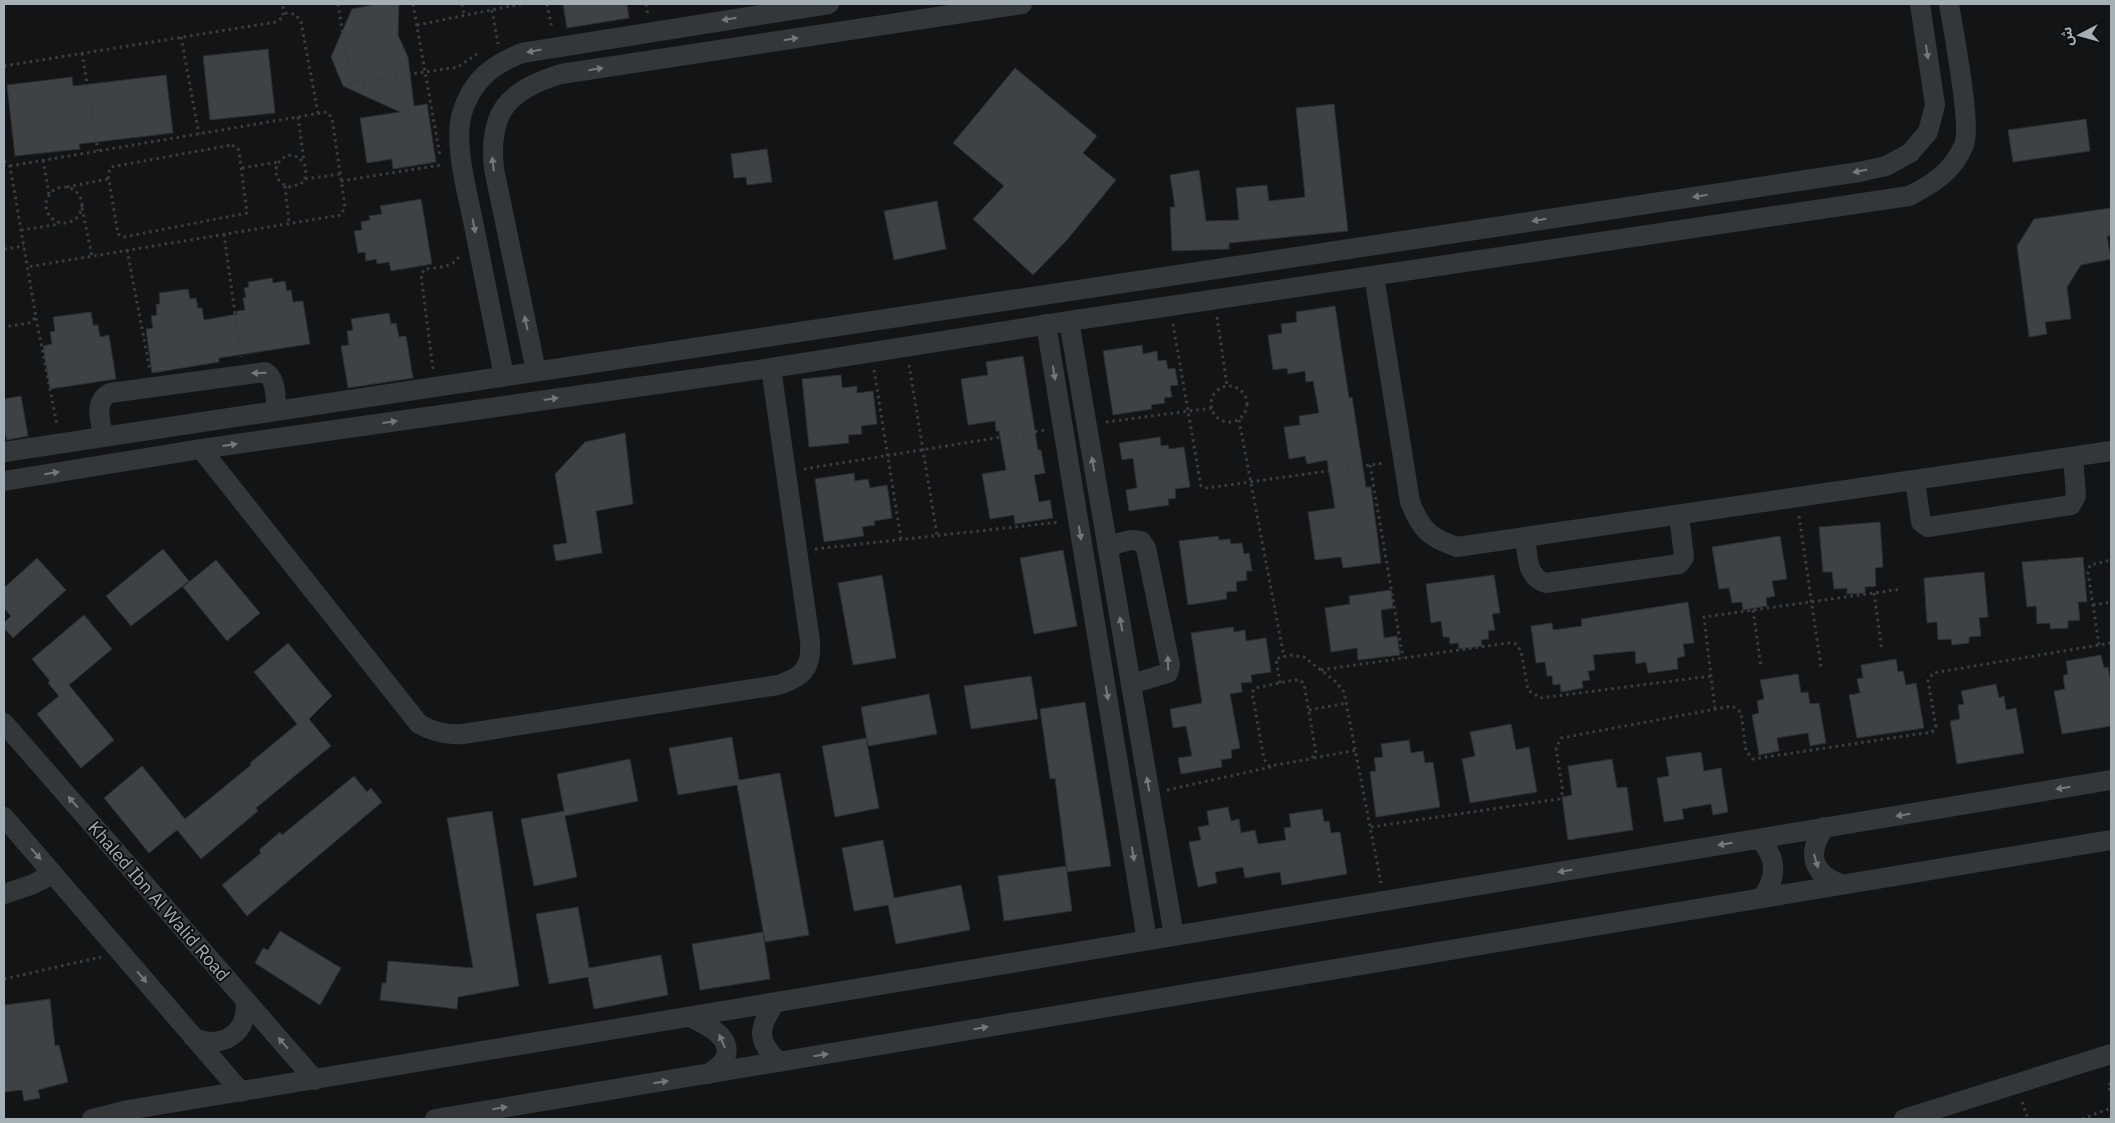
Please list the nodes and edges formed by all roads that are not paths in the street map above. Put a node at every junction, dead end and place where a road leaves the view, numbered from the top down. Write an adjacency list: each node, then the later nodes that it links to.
1 (829, 4): 5 (street)
2 (1022, 4): 6 (street, one-way to 2)
3 (1920, 4): 11 (street, one-way to 11)
4 (1949, 4): 7 (street)
5 (763, 14): 6 (street); 12 (street, one-way to 12)
6 (768, 42): 11 (street, one-way to 6)
7 (1374, 276): 8 (street); 22 (street)
8 (1069, 321): 9 (street); 23 (street, one-way to 8)
9 (1046, 324): 10 (street); 36 (street, one-way to 36)
10 (771, 368): 15 (street, one-way to 10); 15 (street)
11 (536, 371): 12 (street)
12 (504, 376): 13 (street)
13 (277, 410): 14 (street); 14 (street, one-way to 14)
14 (103, 436): 17 (street)
15 (201, 449): 19 (street, one-way to 15)
16 (2111, 451): 18 (street)
17 (4, 452)
18 (2073, 457): 20 (street); 20 (street)
19 (4, 481)
20 (1915, 481): 21 (street)
21 (1679, 515): 22 (street); 22 (street)
22 (1525, 538)
23 (1108, 546): 24 (street, one-way to 23); 24 (street, one-way to 23)
24 (1131, 684): 35 (street, one-way to 24)
25 (4, 722): 37 (street, Khaled Ibn Al Walid Road, one-way to 25)
26 (2111, 780): 28 (street, one-way to 28)
27 (4, 817): 31 (street, one-way to 31)
28 (1824, 828): 29 (street); 32 (street, one-way to 32)
29 (1759, 839): 34 (street); 35 (street, one-way to 35)
30 (2111, 840): 32 (street)
31 (53, 874): 33 (street); 40 (street, one-way to 40)
32 (1842, 884): 34 (street)
33 (4, 894)
34 (1762, 897): 42 (street, one-way to 34)
35 (1174, 936): 36 (street)
36 (1147, 940): 38 (street)
37 (245, 1000): 40 (street); 44 (street, Khaled Ibn Al Walid Road, one-way to 37)
38 (775, 1003): 39 (street); 42 (street)
39 (690, 1017): 43 (street, one-way to 39); 44 (street)
40 (194, 1037): 45 (street)
41 (2111, 1054): 48 (street)
42 (779, 1062): 43 (street)
43 (708, 1074): 47 (street, one-way to 43)
44 (315, 1080): 45 (street)
45 (241, 1092): 46 (street)
46 (92, 1119)
47 (435, 1119)
48 (1904, 1119)

